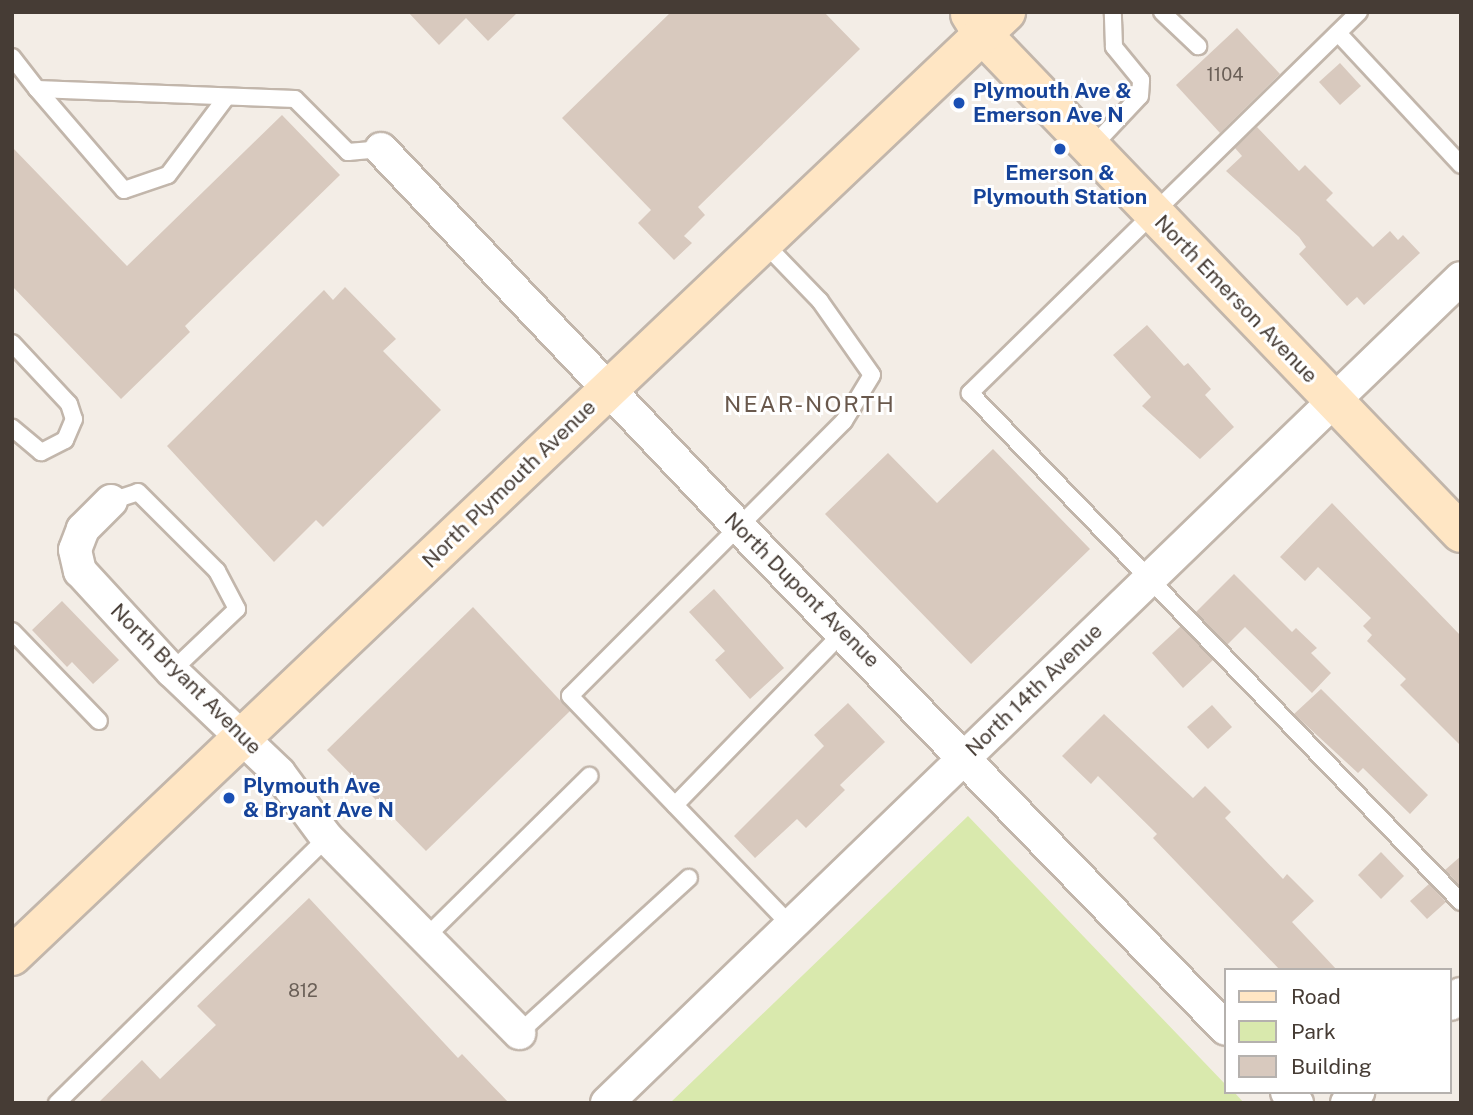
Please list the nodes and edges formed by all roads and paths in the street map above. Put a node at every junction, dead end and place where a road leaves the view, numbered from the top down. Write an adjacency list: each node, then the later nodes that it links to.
1 (1113, 12): 10 (lane)
2 (1162, 12): 6 (lane)
3 (1360, 12): 5 (lane)
4 (986, 20): 10 (main road, North Emerson Avenue); 14 (main road, North Plymouth Avenue)
5 (1338, 33): 12 (lane); 13 (lane)
6 (1198, 46)
7 (12, 57): 8 (lane)
8 (37, 89): 9 (lane); 9 (lane)
9 (225, 99): 11 (lane)
10 (1091, 148): 13 (main road, North Emerson Avenue)
11 (381, 149): 17 (street, North Dupont Avenue)
12 (1461, 165)
13 (1153, 213): 18 (main road, North Emerson Avenue); 23 (lane)
14 (764, 243): 17 (main road, North Plymouth Avenue); 21 (lane)
15 (1461, 278): 18 (street, North 14th Avenue)
16 (12, 343): 19 (lane)
17 (610, 387): 21 (street, North Dupont Avenue); 28 (main road, North Plymouth Avenue)
18 (1334, 401): 22 (main road, North Emerson Avenue); 23 (street, North 14th Avenue)
19 (12, 428)
20 (111, 502): 26 (street, North Bryant Avenue); 26 (lane)
21 (739, 527): 25 (street, North Dupont Avenue); 31 (lane)
22 (1461, 533)
23 (1149, 579): 29 (street, North 14th Avenue); 34 (lane)
24 (12, 631): 27 (lane)
25 (843, 632): 29 (street, North Dupont Avenue); 31 (lane)
26 (172, 671): 28 (street, North Bryant Avenue)
27 (99, 721)
28 (245, 738): 32 (street, North Bryant Avenue); 37 (main road, North Plymouth Avenue)
29 (966, 755): 35 (street, North 14th Avenue); 38 (street, North Dupont Avenue)
30 (589, 776): 36 (lane)
31 (675, 806): 35 (lane)
32 (327, 838): 36 (street, North Bryant Avenue); 40 (lane)
33 (689, 878): 39 (lane)
34 (1461, 902)
35 (791, 926): 41 (street, North 14th Avenue)
36 (425, 937): 39 (street, North Bryant Avenue)
37 (12, 956)
38 (1224, 1027)
39 (519, 1033)
40 (57, 1103)
41 (607, 1103)

